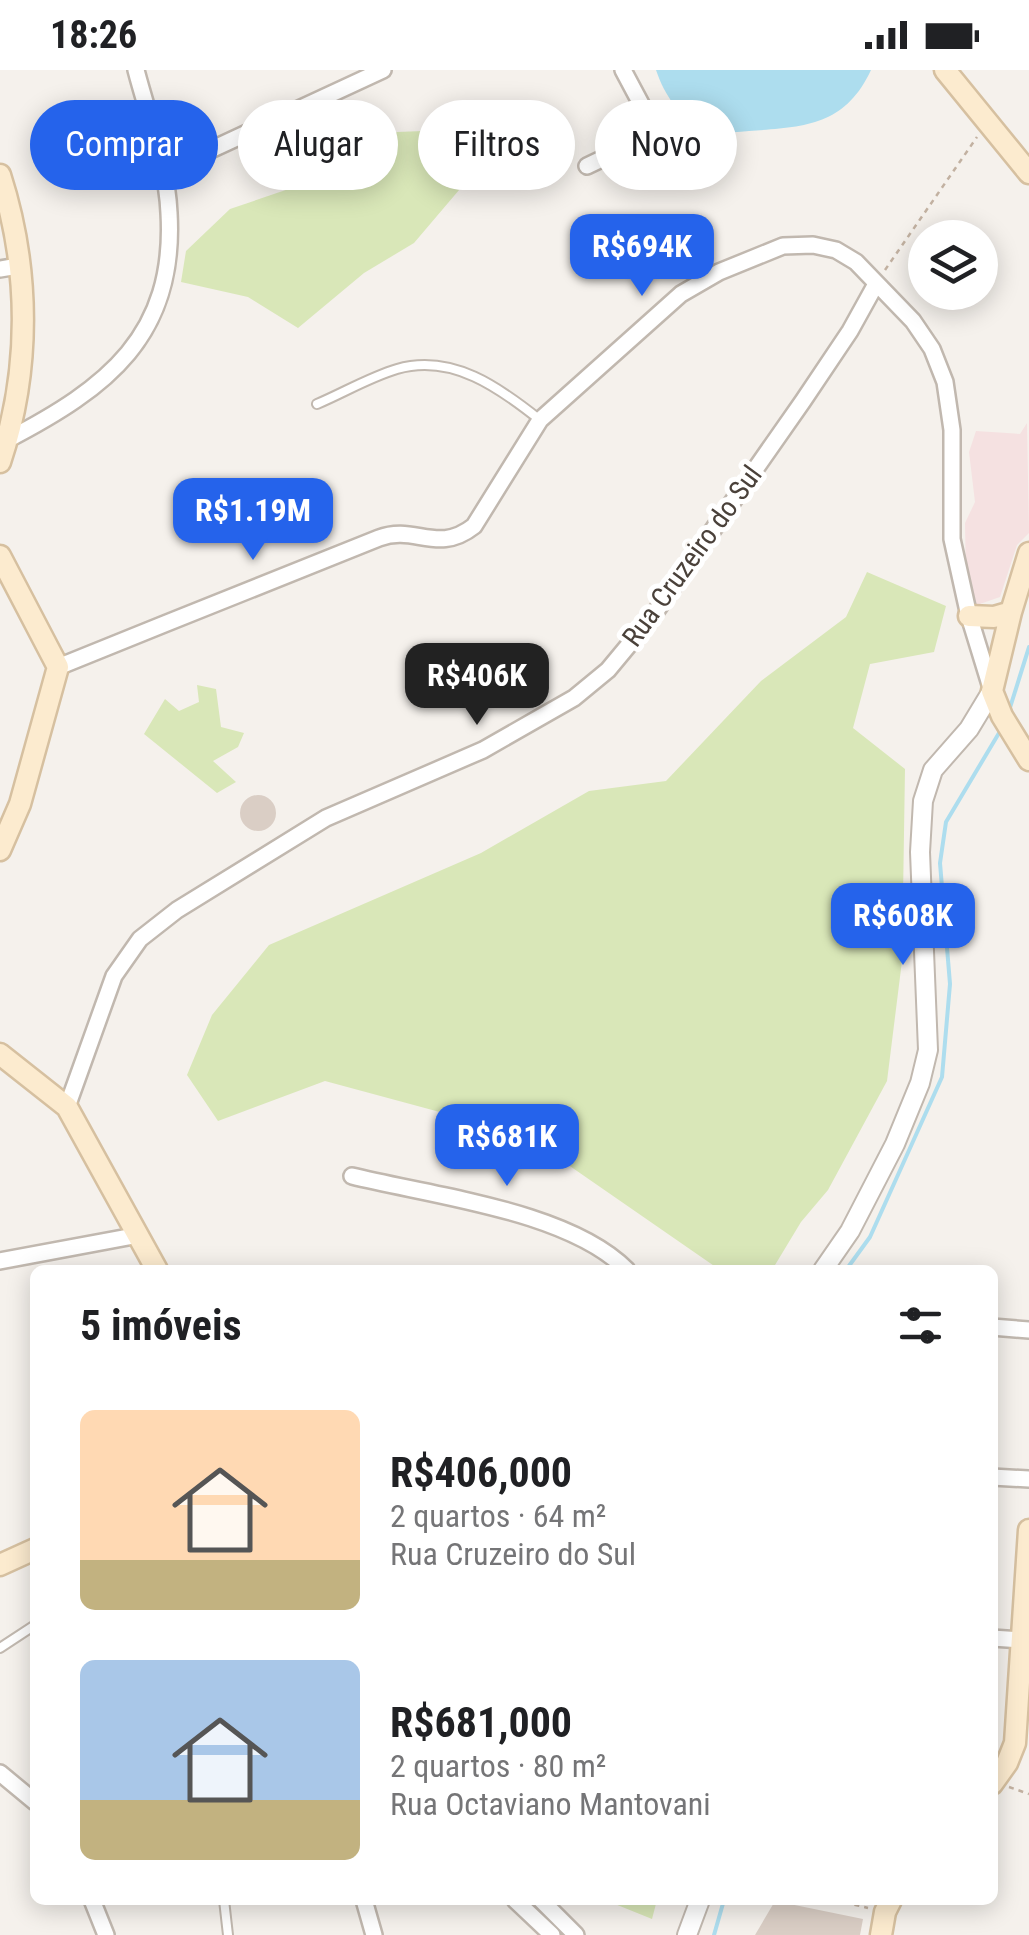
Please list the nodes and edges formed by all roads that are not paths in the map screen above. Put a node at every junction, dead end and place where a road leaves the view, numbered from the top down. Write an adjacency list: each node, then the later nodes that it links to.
1 (136, 70): 5 (street)
2 (384, 70): 7 (street)
3 (623, 70): 9 (street)
4 (945, 70): 6 (main road)
5 (144, 100)
6 (990, 127): 8 (main road); 10 (main road)
7 (218, 147)
8 (1029, 152)
9 (587, 166)
10 (1029, 173)
11 (0, 176): 13 (main road)
12 (166, 190): 17 (street)
13 (9, 268): 17 (main road)
14 (876, 284): 16 (street); 22 (street); 28 (street, Rua Cruzeiro do Sul)
15 (317, 404): 16 (lane)
16 (540, 420): 23 (street)
17 (8, 440): 18 (main road)
18 (0, 462)
19 (1029, 553): 21 (main road)
20 (0, 556): 23 (main road)
21 (1010, 612): 22 (main road); 24 (main road)
22 (969, 616): 24 (street)
23 (58, 666): 26 (main road)
24 (992, 691): 25 (main road); 34 (street)
25 (1023, 751)
26 (0, 850)
27 (0, 1054): 28 (main road)
28 (68, 1107): 30 (main road)
29 (352, 1176): 33 (street)
30 (139, 1235): 31 (street); 32 (main road)
31 (0, 1260)
32 (154, 1265)
33 (622, 1265)
34 (826, 1265)
35 (998, 1327): 36 (street)
36 (1029, 1330)
37 (998, 1477): 38 (street)
38 (1029, 1478)
39 (1029, 1530): 44 (main road)
40 (30, 1554): 41 (main road)
41 (2, 1561)
42 (30, 1629): 45 (lane)
43 (998, 1638): 44 (street)
44 (1022, 1640): 47 (main road)
45 (0, 1648)
46 (0, 1773): 48 (street)
47 (998, 1776)
48 (30, 1796)
49 (94, 1905): 56 (street)
50 (225, 1905): 57 (lane)
51 (365, 1905): 58 (street)
52 (520, 1905): 59 (street)
53 (546, 1905): 60 (street)
54 (698, 1905): 61 (street)
55 (888, 1906): 62 (main road)
56 (106, 1935)
57 (228, 1935)
58 (374, 1935)
59 (552, 1935)
60 (576, 1935)
61 (687, 1935)
62 (881, 1935)

